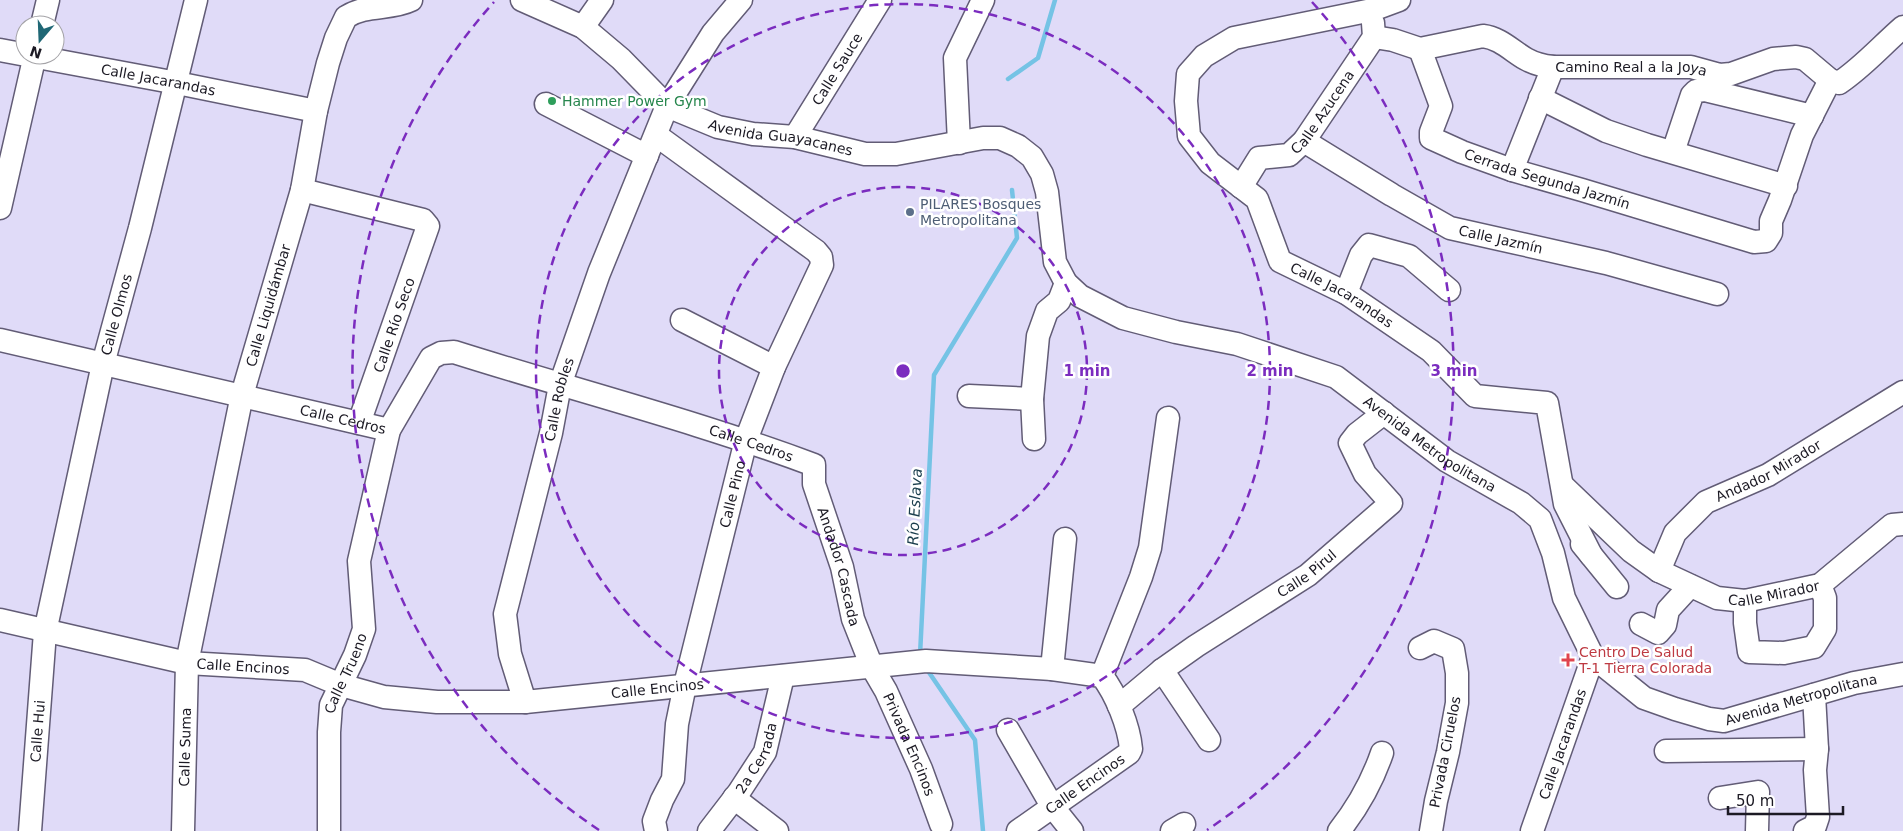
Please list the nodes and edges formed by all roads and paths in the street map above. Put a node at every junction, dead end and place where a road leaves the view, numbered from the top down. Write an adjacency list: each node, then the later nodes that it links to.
1 (48, 0): 11 (street)
2 (196, 0): 22 (street, Calle Olmos)
3 (411, 0): 27 (street, Calle Liquidámbar)
4 (522, 0): 12 (street, Avenida Guayacanes)
5 (602, 0): 12 (street)
6 (741, 0): 26 (street, Calle Robles)
7 (880, 0): 30 (street, Calle Sauce)
8 (983, 0): 32 (street)
9 (1399, 0): 10 (street, Calle Jacarandas)
10 (1372, 10): 14 (street); 37 (street, Calle Jacarandas)
11 (44, 15)
12 (583, 27): 26 (street, Avenida Guayacanes)
13 (1903, 27): 21 (street)
14 (1374, 37): 15 (street); 31 (street, Calle Azucena)
15 (1420, 49): 20 (street, Camino Real a la Joya); 35 (street, Cerrada Segunda Jazmín)
16 (0, 50): 17 (street, Calle Jacarandas)
17 (15, 53)
18 (65, 62): 22 (street, Calle Jacarandas)
19 (33, 65): 39 (street)
20 (1553, 67): 23 (street, Camino Real a la Joya); 24 (street)
21 (1835, 82): 23 (street, Camino Real a la Joya); 28 (street)
22 (177, 83): 27 (street, Calle Jacarandas); 46 (street, Calle Olmos)
23 (1719, 84): 28 (street); 33 (street)
24 (1540, 98): 33 (street); 35 (street)
25 (546, 104): 34 (street)
26 (667, 106): 29 (street, Calle Robles); 30 (street, Avenida Guayacanes)
27 (316, 111): 38 (street, Calle Liquidámbar)
28 (1812, 116): 36 (street)
29 (656, 135): 34 (street, Calle Robles); 47 (street, Calle Pino)
30 (795, 137): 32 (street, Avenida Guayacanes)
31 (1304, 141): 37 (street, Calle Azucena); 43 (street, Calle Jazmín)
32 (959, 143): 40 (street, Avenida Metropolitana)
33 (1673, 152): 36 (street)
34 (647, 156): 48 (street, Calle Robles)
35 (1512, 170): 36 (street, Cerrada Segunda Jazmín)
36 (1786, 186)
37 (1241, 187): 42 (street, Calle Jacarandas)
38 (302, 190): 50 (street, Calle Liquidámbar); 55 (street, Calle Río Seco)
39 (0, 208)
40 (1066, 283): 52 (street); 53 (street, Avenida Metropolitana)
41 (1449, 290): 42 (street)
42 (1346, 293): 60 (street, Calle Jacarandas)
43 (1717, 294)
44 (682, 320): 47 (street)
45 (3, 339): 46 (street, Calle Cedros)
46 (103, 364): 50 (street, Calle Cedros); 72 (street, Calle Olmos)
47 (774, 367): 58 (street, Calle Pino)
48 (560, 386): 56 (street, Calle Cedros); 58 (street, Calle Cedros); 85 (street, Calle Robles)
49 (1903, 392): 65 (street, Andador Mirador)
50 (242, 395): 55 (street, Calle Cedros); 75 (street, Calle Liquidámbar)
51 (970, 396): 52 (street)
52 (1032, 400): 57 (street)
53 (1384, 413): 61 (street, Avenida Metropolitana); 78 (street, Calle Pirul)
54 (1168, 418): 81 (street)
55 (359, 423): 56 (street, Calle Cedros)
56 (390, 430): 82 (street, Calle Trueno)
57 (1034, 439)
58 (746, 440): 59 (street, Calle Cedros); 83 (street, Calle Pino)
59 (814, 465): 76 (street, Andador Cascada)
60 (1563, 485): 64 (street, Calle Jacarandas); 65 (street, Calle Mirador)
61 (1520, 503): 64 (street); 74 (street, Avenida Metropolitana)
62 (1903, 524): 66 (street, Calle Mirador)
63 (1065, 539): 77 (street)
64 (1591, 555): 68 (street)
65 (1659, 571): 67 (street, Calle Mirador)
66 (1820, 584): 69 (street, Calle Mirador); 69 (street)
67 (1690, 586): 69 (street, Calle Mirador); 71 (street)
68 (1617, 587)
69 (1745, 601)
70 (0, 620): 72 (street, Calle Encinos)
71 (1641, 624)
72 (45, 632): 75 (street, Calle Encinos); 98 (street, Calle Hui)
73 (1420, 648): 107 (street, Privada Ciruelos)
74 (1593, 657): 87 (street, Avenida Metropolitana); 108 (street, Calle Jacarandas)
75 (187, 663): 82 (street, Calle Encinos); 99 (street, Calle Suma)
76 (872, 667): 77 (street, Calle Encinos); 80 (street, Calle Encinos); 97 (street, Privada Encinos)
77 (1052, 669): 81 (street, Calle Encinos)
78 (1162, 670): 86 (street, Calle Pirul); 89 (street)
79 (1903, 674): 84 (street, Avenida Metropolitana)
80 (783, 676): 83 (street, Calle Encinos); 94 (street, 2a Cerrada)
81 (1102, 676): 86 (street, Calle Encinos)
82 (341, 685): 85 (street, Calle Encinos); 100 (street, Calle Trueno)
83 (685, 685): 85 (street, Calle Encinos); 101 (street, Calle Pino)
84 (1814, 695): 87 (street, Avenida Metropolitana); 90 (street)
85 (525, 702)
86 (1119, 706): 96 (street, Calle Encinos)
87 (1709, 718): 92 (street)
88 (1008, 730): 96 (street)
89 (1209, 740)
90 (1816, 749): 92 (street); 110 (street)
91 (1666, 751): 92 (street)
92 (1701, 751)
93 (1382, 753): 106 (street)
94 (734, 798): 102 (street, 2a Cerrada); 103 (street)
95 (1720, 798): 109 (street)
96 (1052, 806): 104 (street, Calle Encinos); 105 (street)
97 (941, 824)
98 (30, 831)
99 (183, 831)
100 (329, 831)
101 (656, 831)
102 (709, 831)
103 (777, 831)
104 (1018, 831)
105 (1072, 831)
106 (1339, 831)
107 (1431, 831)
108 (1532, 831)
109 (1757, 831)
110 (1805, 831)

